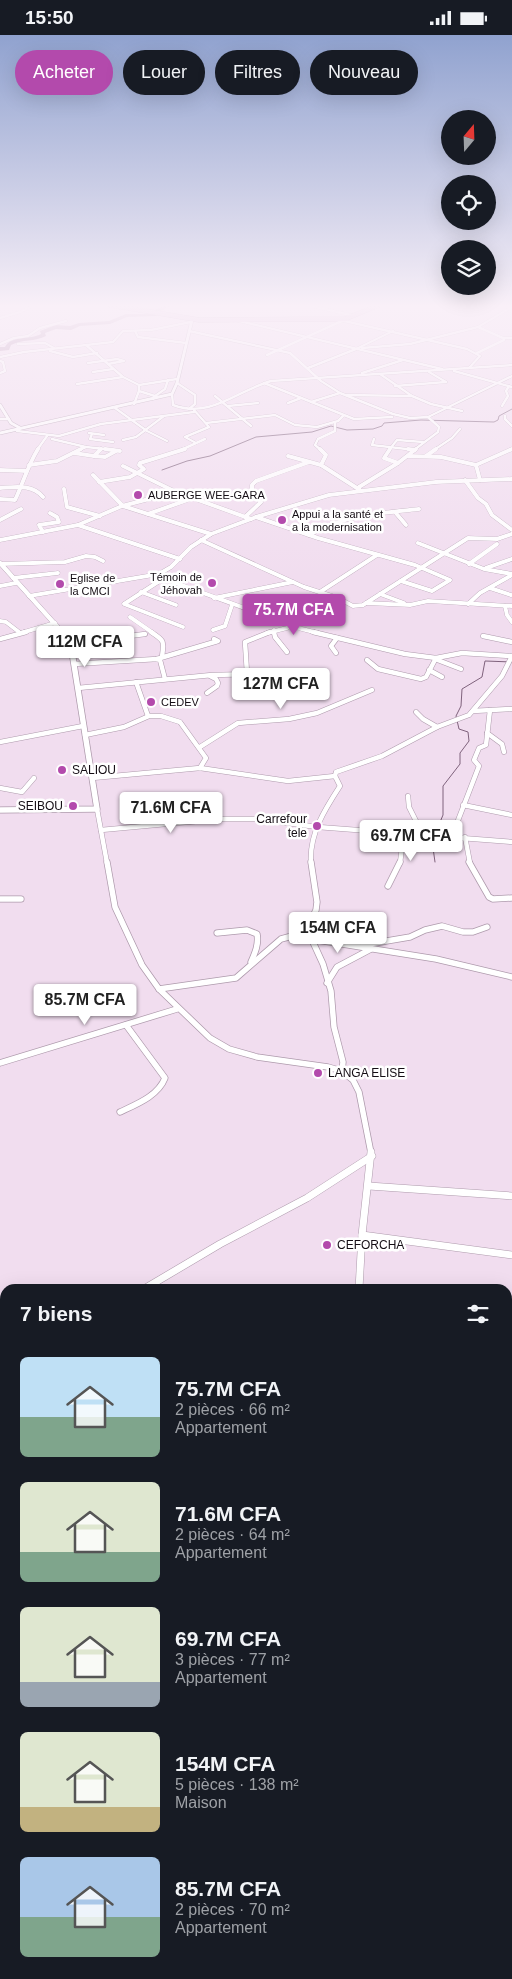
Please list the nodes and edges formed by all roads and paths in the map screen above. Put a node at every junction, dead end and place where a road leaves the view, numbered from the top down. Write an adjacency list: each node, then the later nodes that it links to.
1 (137, 396): 22 (street)
2 (149, 396): 16 (street)
3 (157, 396): 16 (street)
4 (164, 396): 16 (street)
5 (172, 396): 28 (street)
6 (194, 396): 28 (street)
7 (215, 396): 18 (street)
8 (236, 396): 18 (street)
9 (295, 396): 17 (street)
10 (335, 396): 19 (street)
11 (346, 396): 35 (street)
12 (382, 396): 15 (street)
13 (471, 396): 27 (street)
14 (508, 396): 25 (street)
15 (412, 397): 27 (street)
16 (154, 398): 22 (street)
17 (301, 398): 19 (street); 21 (street)
18 (223, 402): 24 (street); 29 (street)
19 (311, 402): 31 (street)
20 (258, 403): 24 (street)
21 (288, 403)
22 (134, 404): 26 (street)
23 (0, 405): 37 (street)
24 (228, 406): 39 (street)
25 (502, 406)
26 (115, 408): 38 (street); 44 (street)
27 (445, 408): 30 (street); 35 (street)
28 (190, 409): 29 (street)
29 (195, 411): 33 (street); 40 (street)
30 (462, 411)
31 (344, 415): 34 (street); 41 (street)
32 (505, 415): 43 (street)
33 (164, 416): 38 (street); 46 (street)
34 (392, 417)
35 (428, 417): 58 (street)
36 (0, 419): 37 (street)
37 (8, 419): 44 (street)
38 (132, 419): 45 (street); 46 (street)
39 (240, 419): 40 (street); 41 (street); 42 (street)
40 (206, 423): 59 (street)
41 (335, 424): 73 (street)
42 (250, 426)
43 (512, 426)
44 (18, 429): 48 (street); 51 (street); 52 (street)
45 (83, 429): 49 (street); 51 (street)
46 (145, 429): 55 (street); 56 (street)
47 (460, 429): 69 (street)
48 (0, 433)
49 (92, 434): 50 (street); 57 (street)
50 (104, 435)
51 (46, 437): 60 (street); 72 (street)
52 (0, 438)
53 (205, 439): 59 (street)
54 (374, 439): 61 (street)
55 (123, 440)
56 (167, 441)
57 (113, 442)
58 (423, 442): 61 (street); 64 (street)
59 (196, 443): 78 (street)
60 (86, 447): 62 (street); 65 (street)
61 (392, 447): 64 (street); 71 (street)
62 (101, 449): 66 (street); 66 (street)
63 (512, 449): 74 (street)
64 (414, 450): 68 (street)
65 (74, 453): 66 (street); 72 (street)
66 (94, 456)
67 (288, 456): 70 (street)
68 (408, 456): 69 (street); 71 (street)
69 (426, 456): 74 (street)
70 (308, 462): 73 (street); 101 (street)
71 (398, 463): 89 (street)
72 (29, 465): 77 (street)
73 (321, 465): 89 (street)
74 (476, 465): 82 (street)
75 (123, 466): 78 (street)
76 (0, 470): 77 (street)
77 (28, 471): 86 (street)
78 (139, 473): 80 (street); 81 (street)
79 (93, 475): 85 (street)
80 (130, 477): 81 (street); 85 (street)
81 (146, 478): 90 (street)
82 (480, 479): 83 (street); 84 (street)
83 (512, 479)
84 (465, 480): 89 (street); 107 (street)
85 (100, 482): 94 (street)
86 (22, 486): 87 (street); 91 (street); 93 (street)
87 (0, 488)
88 (64, 489): 100 (street)
89 (360, 489): 102 (street)
90 (176, 492): 92 (street); 94 (street)
91 (43, 497)
92 (193, 498): 99 (street); 101 (street)
93 (0, 499)
94 (123, 506): 99 (street); 100 (street)
95 (21, 509): 104 (street)
96 (419, 509): 97 (street)
97 (396, 512): 106 (street); 112 (street)
98 (50, 513): 108 (street)
99 (148, 515): 110 (street)
100 (100, 516): 105 (street)
101 (245, 517): 103 (street)
102 (256, 517): 103 (street); 112 (street)
103 (252, 519): 110 (street)
104 (0, 520)
105 (78, 525): 108 (street); 119 (street)
106 (406, 525)
107 (512, 530)
108 (43, 532): 113 (street)
109 (0, 533): 113 (street)
110 (211, 534): 114 (street)
111 (512, 534): 117 (street)
112 (309, 535): 118 (street)
113 (2, 539)
114 (201, 540): 119 (street); 131 (street)
115 (418, 543): 117 (street)
116 (497, 544): 123 (street)
117 (446, 554): 123 (street); 124 (street)
118 (377, 555): 124 (street); 135 (street)
119 (180, 559): 128 (street)
120 (512, 559): 125 (street)
121 (104, 561): 122 (street)
122 (0, 563): 129 (street)
123 (469, 564): 125 (street)
124 (420, 568): 130 (street); 130 (street)
125 (484, 569): 127 (street)
126 (58, 573): 129 (street)
127 (512, 575): 133 (street)
128 (160, 576): 134 (street); 138 (street); 139 (street)
129 (15, 580): 132 (street); 138 (street)
130 (401, 581): 136 (street)
131 (293, 582): 135 (street); 139 (street)
132 (0, 586)
133 (490, 588): 137 (street); 141 (street)
134 (141, 592): 142 (street); 152 (street)
135 (320, 592): 140 (street)
136 (380, 594): 140 (street); 144 (street)
137 (511, 595)
138 (29, 596): 150 (street)
139 (214, 598): 143 (street)
140 (366, 603): 144 (street)
141 (468, 604): 144 (street); 145 (street)
142 (176, 605)
143 (232, 605): 151 (street); 153 (street)
144 (410, 605)
145 (505, 606): 146 (street); 149 (street)
146 (512, 606)
147 (130, 617): 165 (street)
148 (0, 621): 155 (street)
149 (512, 622)
150 (55, 623): 155 (street); 162 (street)
151 (290, 625): 154 (street); 158 (street)
152 (183, 627)
153 (213, 630)
154 (274, 630): 163 (street); 173 (street)
155 (19, 632): 159 (street)
156 (145, 634): 162 (street)
157 (483, 636): 161 (street)
158 (337, 638): 164 (street); 166 (street)
159 (0, 639)
160 (214, 639): 165 (street)
161 (512, 642)
162 (72, 651): 169 (street)
163 (287, 652)
164 (336, 653)
165 (160, 658): 169 (street); 178 (street)
166 (436, 659): 167 (street); 170 (street); 171 (street)
167 (511, 659): 172 (street)
168 (367, 660): 171 (street)
169 (74, 665): 180 (street)
170 (461, 669)
171 (430, 670): 177 (street)
172 (504, 671): 175 (street); 185 (street)
173 (247, 673): 174 (street); 176 (street)
174 (293, 673)
175 (512, 673)
176 (208, 675): 178 (street); 182 (street)
177 (442, 677)
178 (165, 679): 179 (street)
179 (136, 682): 180 (street); 187 (street)
180 (78, 688): 188 (street)
181 (372, 690): 193 (street)
182 (207, 693)
183 (512, 709): 184 (street)
184 (490, 710): 185 (street); 190 (street)
185 (473, 711): 189 (street)
186 (416, 712): 189 (street)
187 (148, 716): 191 (street); 193 (street)
188 (83, 725): 191 (street); 192 (street)
189 (437, 727): 196 (street)
190 (487, 733): 194 (street); 201 (street)
191 (85, 735): 198 (street)
192 (0, 742)
193 (200, 747): 195 (street)
194 (504, 752)
195 (200, 768): 196 (street); 198 (street)
196 (336, 776): 205 (street)
197 (34, 778): 199 (street)
198 (92, 778): 202 (street)
199 (0, 788)
200 (408, 796): 208 (street)
201 (463, 805): 204 (street); 209 (street)
202 (97, 809): 203 (street); 206 (street)
203 (0, 810)
204 (512, 815)
205 (318, 827): 206 (street); 207 (street); 218 (street)
206 (101, 830): 224 (street)
207 (400, 833): 208 (street); 212 (street)
208 (425, 835): 209 (street)
209 (452, 836): 210 (street)
210 (465, 837): 211 (street); 213 (street)
211 (512, 842)
212 (388, 886)
213 (512, 898)
214 (0, 899): 215 (street)
215 (21, 899)
216 (487, 927): 219 (street)
217 (217, 933): 221 (street)
218 (310, 938): 219 (street); 221 (street); 223 (street)
219 (358, 946): 220 (street)
220 (371, 949): 222 (street); 223 (street)
221 (250, 963): 224 (street)
222 (512, 977)
223 (327, 983): 228 (street)
224 (159, 989): 225 (street)
225 (178, 1009): 226 (street); 228 (street)
226 (126, 1025): 227 (street); 229 (street)
227 (0, 1063)
228 (342, 1071): 230 (street)
229 (120, 1113)
230 (372, 1156): 231 (street); 235 (street)
231 (369, 1186): 232 (street); 233 (street)
232 (512, 1195)
233 (362, 1235): 234 (street); 236 (street)
234 (512, 1255)
235 (152, 1284)
236 (360, 1284)

